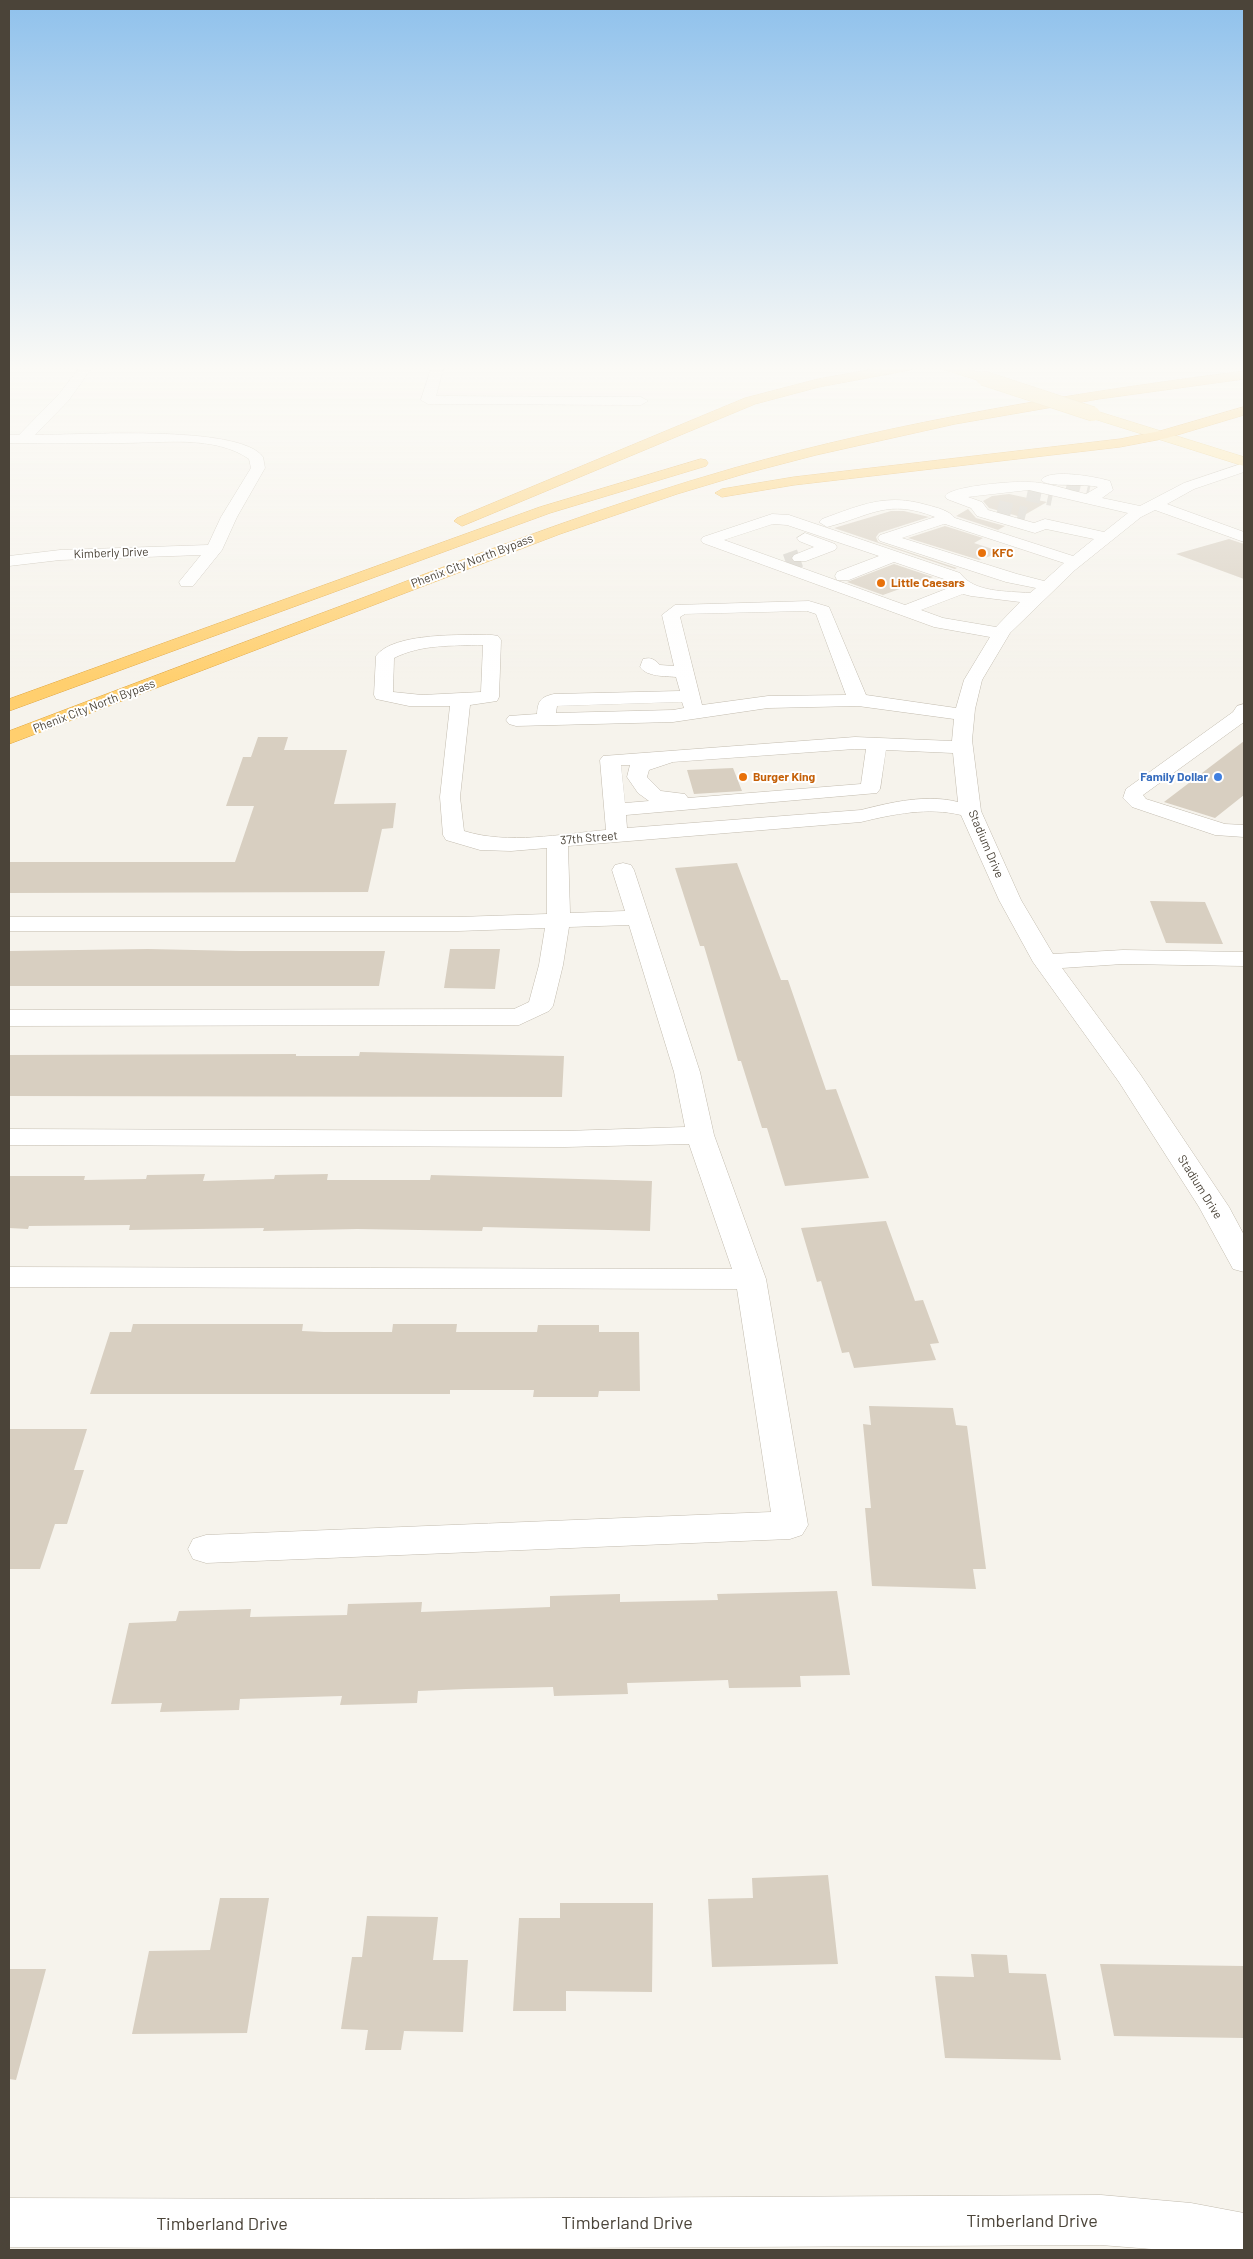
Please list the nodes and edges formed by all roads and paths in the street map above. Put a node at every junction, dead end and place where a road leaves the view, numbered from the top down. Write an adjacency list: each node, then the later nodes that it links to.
1 (256, 471): 24 (street)
2 (580, 471): 33 (highway)
3 (675, 471): 33 (highway, Phenix City North Bypass)
4 (745, 471): 30 (highway, Phenix City North Bypass)
5 (876, 471): 30 (highway)
6 (1231, 471): 14 (street, Stadium Drive)
7 (1051, 480): 8 (street); 9 (street); 12 (street)
8 (1067, 483)
9 (1023, 489): 11 (street); 12 (street)
10 (1052, 500): 12 (street)
11 (977, 504): 12 (street); 13 (street)
12 (1074, 506): 14 (street); 15 (street); 21 (street)
13 (998, 507)
14 (1148, 508): 19 (street); 21 (street, Stadium Drive)
15 (1026, 514)
16 (1236, 518): 19 (street)
17 (827, 522): 20 (street)
18 (761, 523): 25 (street); 27 (street); 27 (street)
19 (1210, 525): 22 (street)
20 (950, 533): 23 (street); 23 (street); 28 (street); 29 (street)
21 (1107, 537): 28 (street, Stadium Drive)
22 (1244, 537)
23 (914, 546): 29 (street)
24 (214, 550): 26 (street, Kimberly Drive); 32 (street)
25 (894, 556): 31 (street); 34 (street)
26 (9, 561)
27 (788, 562): 31 (street)
28 (1076, 562): 35 (street, Stadium Drive)
29 (991, 571): 35 (street)
30 (442, 573): 47 (highway, Phenix City North Bypass)
31 (835, 579): 36 (street)
32 (187, 582)
33 (347, 582): 43 (highway, Phenix City North Bypass)
34 (963, 588): 35 (street); 36 (street)
35 (1041, 592): 37 (street, Stadium Drive)
36 (904, 611): 37 (street)
37 (1001, 633): 45 (street, Stadium Drive)
38 (659, 652): 39 (street); 39 (street); 41 (street)
39 (684, 672): 42 (street)
40 (461, 700): 40 (street); 58 (street, 37th Street)
41 (858, 700): 42 (street); 45 (street)
42 (692, 704): 46 (street)
43 (9, 705)
44 (1244, 710): 56 (street)
45 (964, 715): 49 (street, Stadium Drive)
46 (516, 720)
47 (9, 738)
48 (877, 744): 49 (street); 50 (street); 51 (street)
49 (962, 748): 54 (street, Stadium Drive)
50 (711, 753): 52 (street); 53 (street)
51 (816, 795): 52 (street); 55 (street)
52 (792, 797): 53 (street)
53 (614, 810): 57 (street)
54 (970, 811): 55 (street, 37th Street); 64 (street, Stadium Drive)
55 (827, 818): 57 (street, 37th Street)
56 (1244, 831)
57 (616, 835): 58 (street, 37th Street)
58 (557, 840): 61 (street)
59 (623, 870): 60 (street)
60 (638, 918): 61 (street); 66 (street)
61 (560, 921): 62 (street); 65 (street)
62 (9, 924)
63 (1244, 959): 64 (street)
64 (1045, 962): 68 (street, Stadium Drive)
65 (9, 1018)
66 (700, 1135): 67 (street); 70 (street)
67 (9, 1138)
68 (1244, 1262)
69 (9, 1277): 70 (street)
70 (751, 1279): 71 (street)
71 (206, 1549)
72 (9, 2223): 73 (street, Timberland Drive)
73 (1244, 2238)

